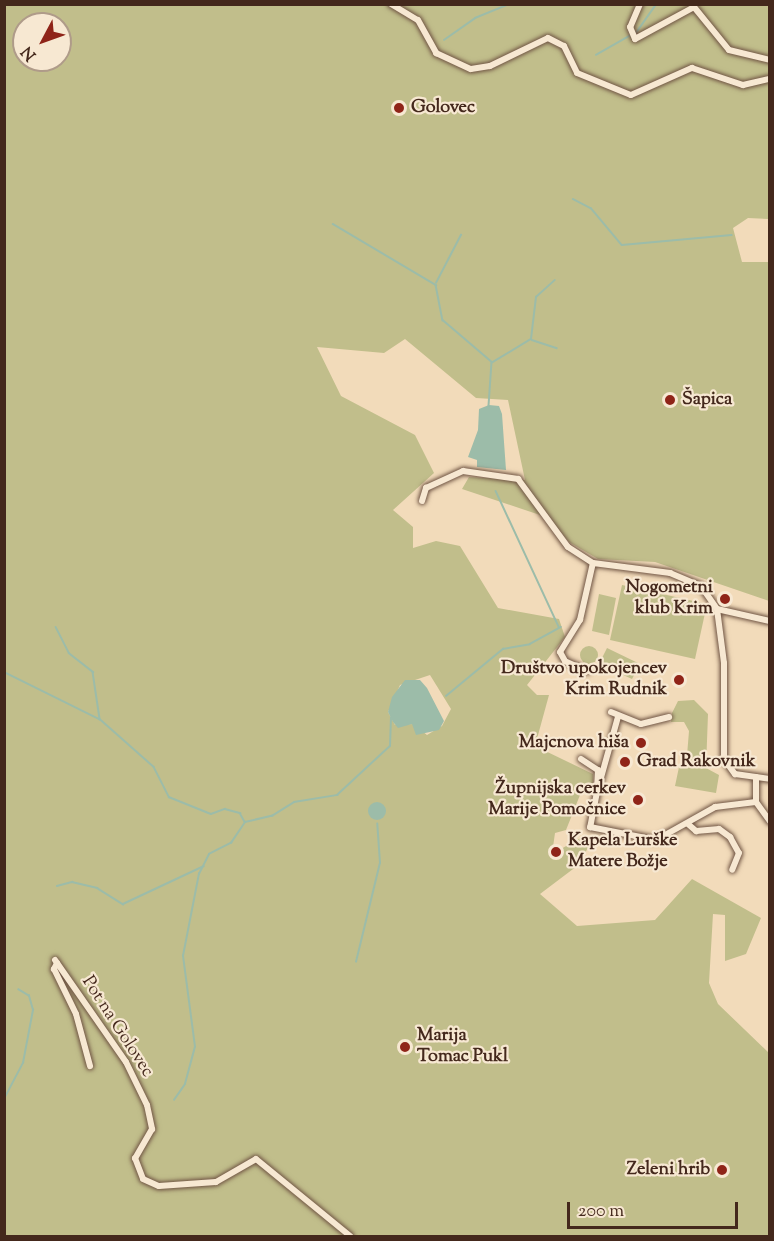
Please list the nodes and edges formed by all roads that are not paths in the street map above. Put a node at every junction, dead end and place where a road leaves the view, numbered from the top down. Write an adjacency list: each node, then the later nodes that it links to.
1 (391, 4): 4 (street)
2 (640, 4): 3 (street)
3 (770, 60)
4 (770, 79)
5 (422, 501): 6 (street)
6 (593, 563): 7 (street); 9 (street)
7 (717, 609): 8 (street); 14 (street)
8 (770, 621)
9 (586, 671)
10 (611, 712): 11 (street)
11 (618, 717): 12 (street); 16 (street)
12 (669, 717)
13 (581, 759): 16 (street)
14 (756, 777): 15 (street); 17 (street)
15 (770, 779)
16 (597, 792): 19 (street)
17 (756, 802): 18 (street); 19 (street)
18 (770, 821)
19 (688, 824): 20 (street)
20 (732, 870)
21 (90, 1066): 22 (street, Pot na Golovec)
22 (350, 1236)

